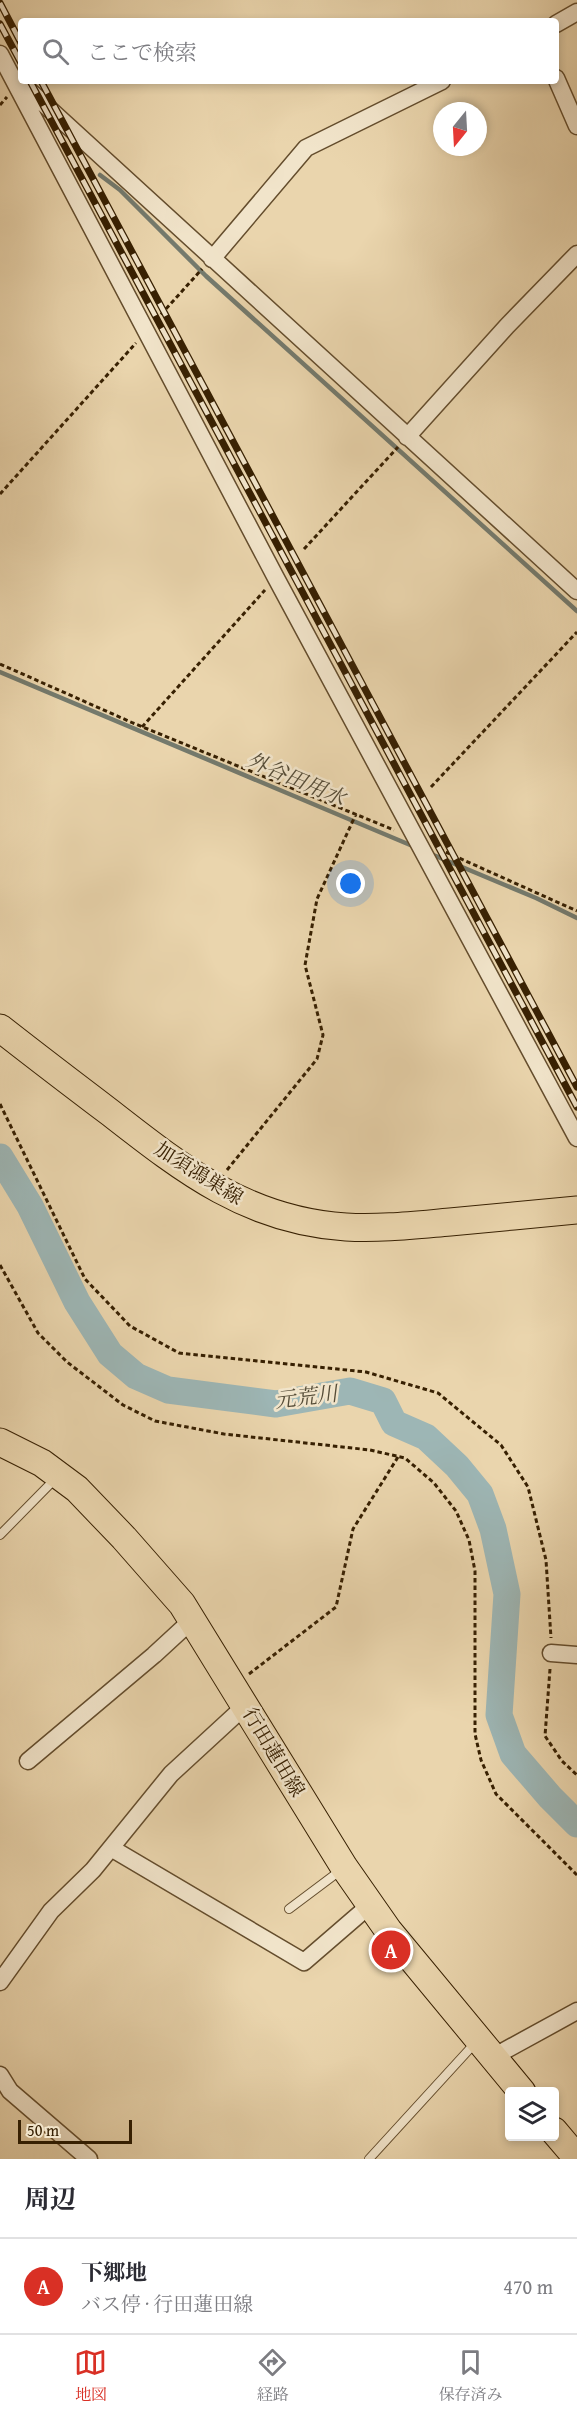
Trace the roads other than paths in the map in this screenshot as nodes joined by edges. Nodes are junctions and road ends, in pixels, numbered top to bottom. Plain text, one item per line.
1 (577, 12) edge
2 (559, 22) edge
3 (0, 54) edge
4 (5, 69) edge
5 (18, 81) edge
6 (21, 84) edge
7 (436, 84) edge
8 (559, 84) edge
9 (577, 126) edge
10 (577, 254) edge
11 (212, 259) junction
12 (407, 437) junction
13 (577, 591) edge
14 (0, 1028) edge
15 (577, 1138) edge
16 (577, 1210) edge
17 (0, 1442) edge
18 (58, 1475) junction
19 (0, 1535) edge
20 (192, 1620) junction
21 (551, 1653) road end
22 (577, 1655) edge
23 (240, 1696) junction
24 (28, 1761) dead end
25 (111, 1848) junction
26 (344, 1867) junction
27 (370, 1905) junction
28 (289, 1909) dead end
29 (0, 1982) edge
30 (577, 2011) edge
31 (486, 2048) junction
32 (0, 2075) edge
33 (519, 2087) edge
34 (559, 2136) edge
35 (577, 2158) edge
36 (89, 2159) edge
37 (369, 2159) edge

1 - 2 street
3 - 4 street
4 - 5 street
4 - 15 street
6 - 11 street
7 - 11 street
8 - 9 street
10 - 12 street
11 - 12 street
12 - 13 street
14 - 16 main road, 加須鴻巣線
17 - 18 main road, 行田蓮田線
18 - 19 lane
18 - 20 main road, 行田蓮田線
20 - 23 main road, 行田蓮田線
20 - 24 street
21 - 22 street
23 - 25 street
23 - 26 main road, 行田蓮田線
25 - 27 street
25 - 29 street
26 - 27 main road, 行田蓮田線
26 - 28 lane
27 - 31 main road, 行田蓮田線
30 - 31 street
31 - 33 main road, 行田蓮田線
31 - 37 lane
32 - 36 street
34 - 35 main road

